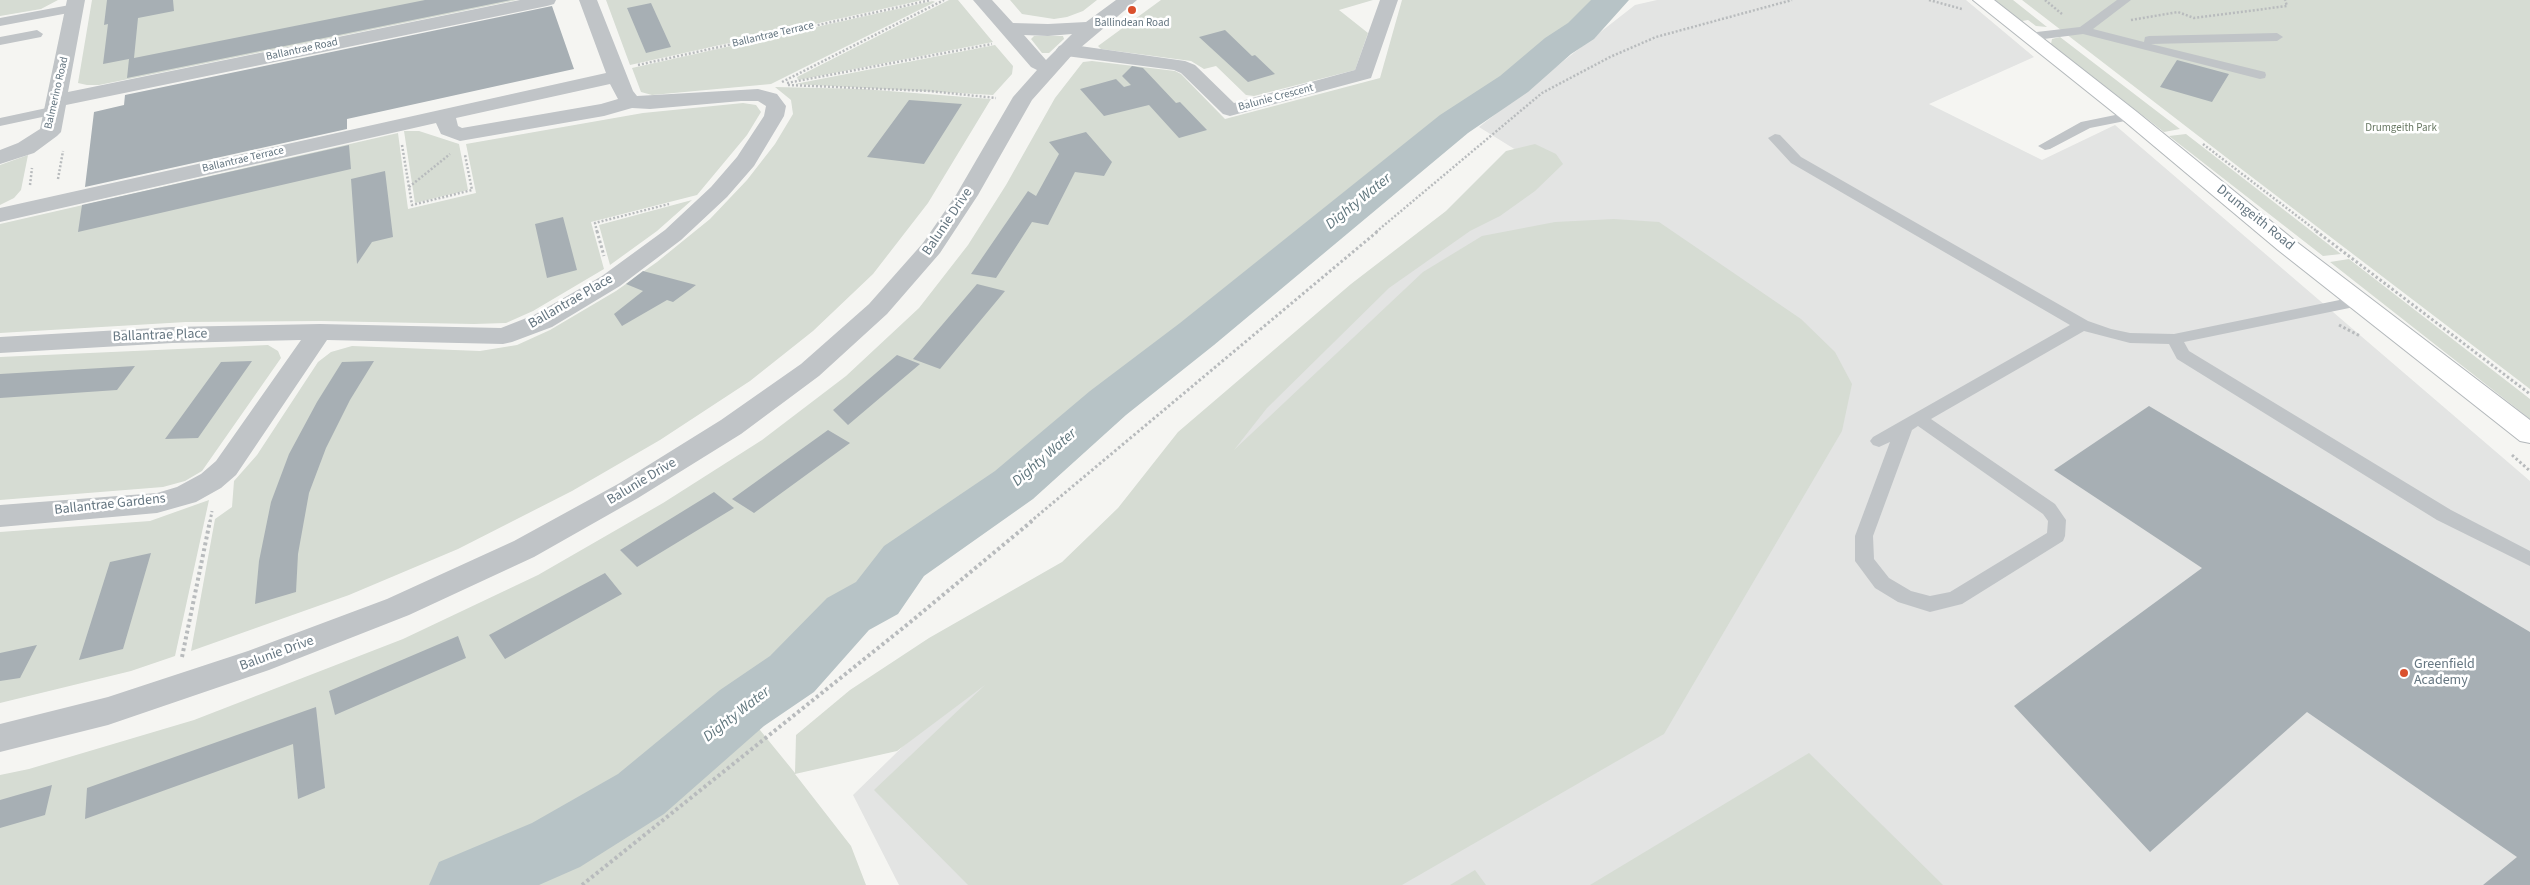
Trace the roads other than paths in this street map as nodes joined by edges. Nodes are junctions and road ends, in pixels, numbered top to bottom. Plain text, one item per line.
1 (547, 0) edge
2 (588, 0) edge
3 (982, 0) edge
4 (1128, 0) edge
5 (1389, 0) edge
6 (1982, 0) edge
7 (2125, 0) edge
8 (76, 4) edge
9 (0, 22) edge
10 (1092, 27) junction
11 (2083, 30) junction
12 (37, 34) dead end
13 (1012, 34) junction
14 (2028, 37) junction
15 (2277, 37) dead end
16 (0, 41) edge
17 (2129, 41) junction
18 (1057, 59) junction
19 (616, 73) junction
20 (2260, 75) dead end
21 (631, 102) junction
22 (57, 105) junction
23 (445, 114) junction
24 (2130, 116) junction
25 (0, 122) edge
26 (1775, 138) dead end
27 (2045, 146) dead end
28 (0, 156) edge
29 (0, 214) edge
30 (2359, 301) junction
31 (2082, 324) junction
32 (320, 332) junction
33 (2174, 340) junction
34 (0, 344) edge
35 (1912, 422) junction
36 (2530, 434) edge
37 (1879, 441) dead end
38 (0, 516) edge
39 (2530, 559) edge
40 (0, 738) edge

1 - 22 street, Ballantrae Road
2 - 19 street
3 - 13 street
4 - 10 street, Balunie Drive
5 - 18 street, Balunie Crescent
6 - 14 main road, Drumgeith Road
7 - 11 lane
8 - 9 lane
8 - 22 street, Balmerino Road
10 - 13 street
10 - 18 street, Balunie Drive
11 - 14 lane
11 - 17 lane
12 - 16 lane
13 - 18 street
14 - 24 main road, Drumgeith Road
15 - 17 lane
17 - 20 lane
18 - 40 street, Balunie Drive
19 - 21 street
19 - 23 street, Ballantrae Terrace
21 - 23 street
21 - 32 street, Ballantrae Place
22 - 25 lane
22 - 28 street, Balmerino Road
23 - 29 street, Ballantrae Terrace
24 - 27 lane
24 - 30 main road, Drumgeith Road
26 - 31 lane
30 - 33 lane
30 - 36 main road, Drumgeith Road
31 - 33 lane
31 - 35 lane
32 - 34 street, Ballantrae Place
32 - 38 street, Ballantrae Gardens
33 - 39 lane
35 - 35 lane
35 - 37 lane

